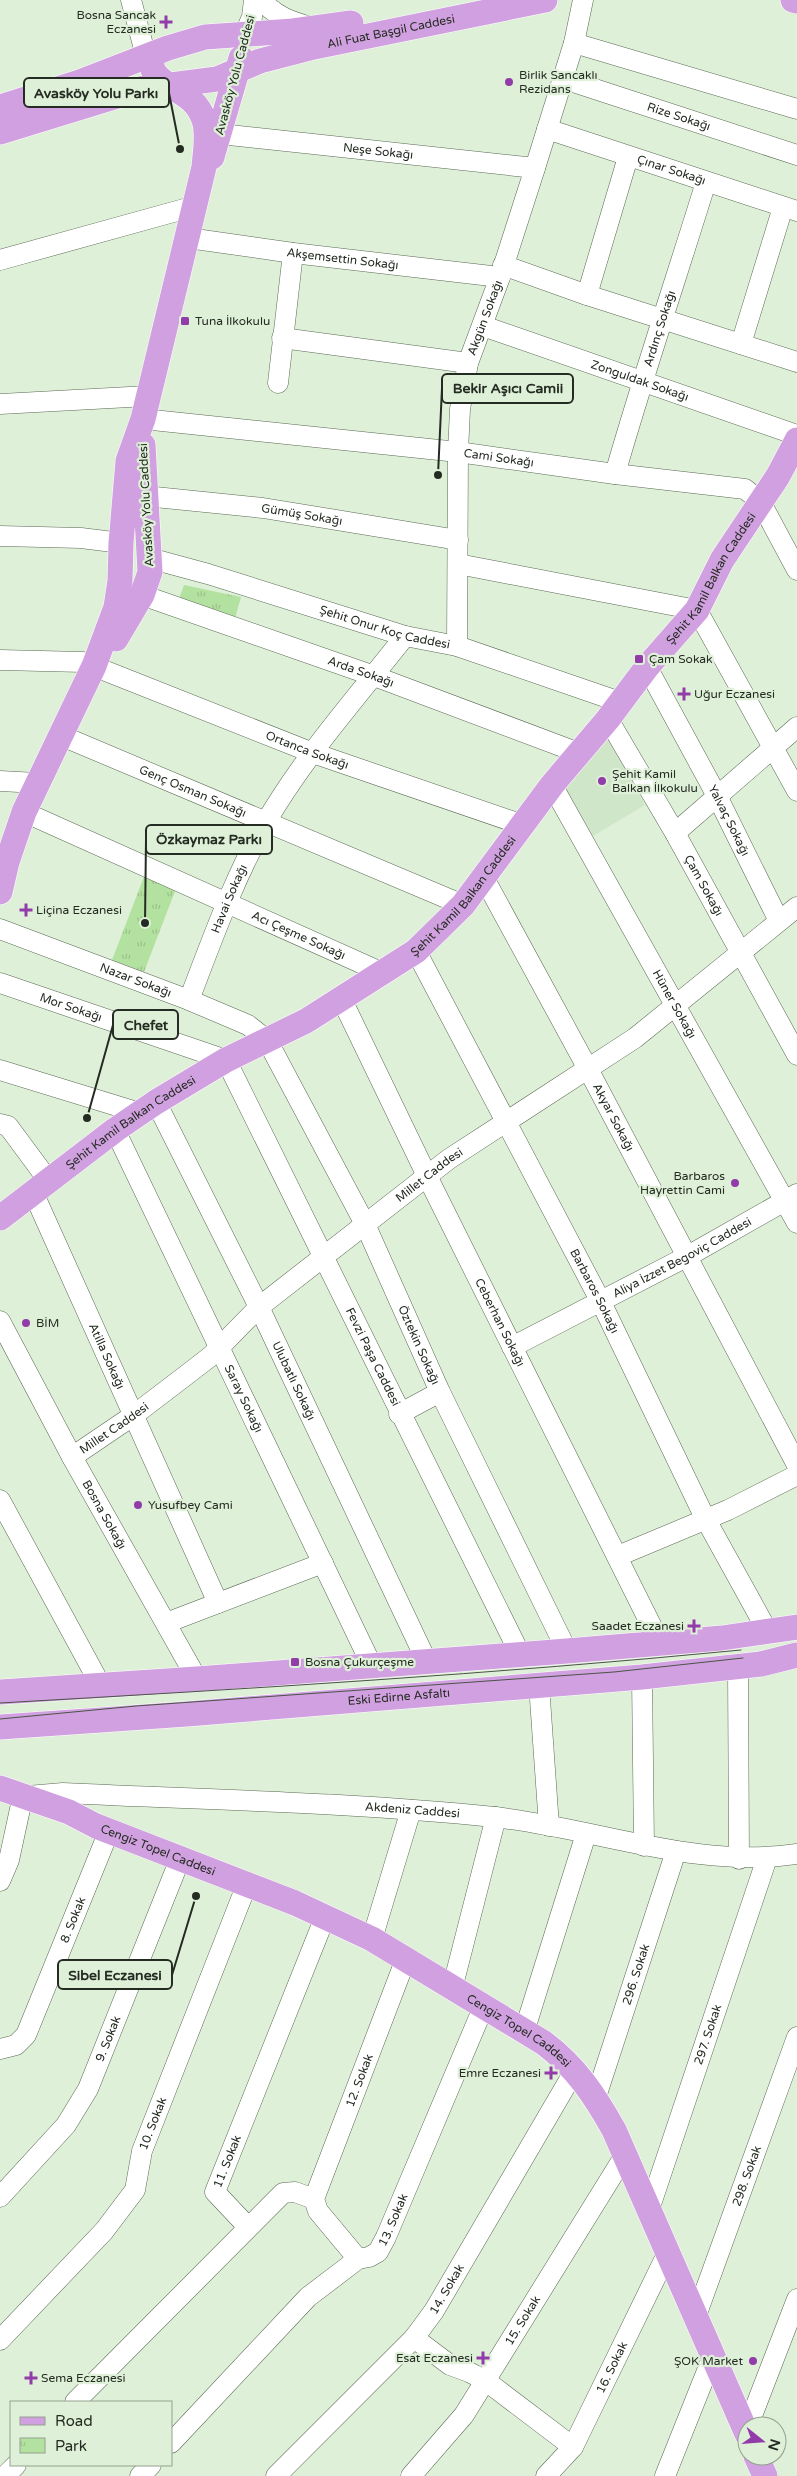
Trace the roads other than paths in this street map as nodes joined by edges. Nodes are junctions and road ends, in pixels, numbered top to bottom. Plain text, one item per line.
1 (131, 0) edge
2 (254, 0) edge
3 (262, 0) edge
4 (477, 0) edge
5 (545, 0) edge
6 (583, 0) edge
7 (793, 0) edge
8 (797, 1) edge
9 (315, 29) junction
10 (245, 33) junction
11 (574, 43) junction
12 (150, 57) junction
13 (239, 70) junction
14 (561, 78) junction
15 (173, 86) junction
16 (0, 107) edge
17 (797, 109) edge
18 (547, 128) junction
19 (0, 132) edge
20 (220, 134) junction
21 (797, 155) edge
22 (628, 157) junction
23 (535, 168) junction
24 (706, 182) junction
25 (195, 206) junction
26 (790, 209) edge
27 (188, 238) junction
28 (292, 253) junction
29 (0, 260) edge
30 (502, 271) junction
31 (587, 295) junction
32 (664, 319) junction
33 (483, 326) junction
34 (282, 338) junction
35 (741, 344) junction
36 (468, 362) junction
37 (797, 362) edge
38 (642, 380) junction
39 (278, 383) dead end
40 (0, 404) edge
41 (146, 407) junction
42 (797, 436) edge
43 (797, 440) edge
44 (458, 452) junction
45 (615, 474) junction
46 (144, 496) junction
47 (760, 501) junction
48 (0, 536) edge
49 (458, 540) junction
50 (121, 543) junction
51 (458, 564) junction
52 (120, 568) junction
53 (148, 568) junction
54 (797, 570) edge
55 (697, 610) junction
56 (405, 636) junction
57 (457, 646) junction
58 (0, 660) edge
59 (94, 666) junction
60 (647, 667) junction
61 (374, 676) junction
62 (614, 710) junction
63 (797, 727) edge
64 (62, 736) junction
65 (771, 748) junction
66 (313, 753) junction
67 (579, 754) junction
68 (0, 781) edge
69 (37, 782) junction
70 (552, 785) junction
71 (797, 791) edge
72 (717, 796) junction
73 (24, 812) junction
74 (266, 822) junction
75 (523, 825) junction
76 (675, 833) junction
77 (3, 863) edge
78 (484, 878) junction
79 (0, 892) edge
80 (227, 902) junction
81 (462, 905) junction
82 (797, 907) edge
83 (779, 921) junction
84 (0, 929) edge
85 (416, 951) junction
86 (741, 952) junction
87 (383, 973) junction
88 (0, 983) edge
89 (188, 1000) junction
90 (342, 1000) junction
91 (676, 1005) junction
92 (267, 1040) junction
93 (797, 1055) edge
94 (226, 1060) junction
95 (588, 1069) junction
96 (0, 1070) edge
97 (148, 1107) junction
98 (507, 1121) junction
99 (0, 1124) edge
100 (115, 1130) junction
101 (427, 1176) junction
102 (41, 1186) junction
103 (791, 1197) edge
104 (0, 1218) edge
105 (797, 1223) edge
106 (365, 1224) junction
107 (688, 1256) junction
108 (322, 1257) junction
109 (601, 1302) junction
110 (260, 1308) junction
111 (0, 1321) edge
112 (218, 1346) junction
113 (512, 1347) junction
114 (440, 1392) junction
115 (399, 1414) junction
116 (134, 1415) junction
117 (72, 1457) junction
118 (797, 1465) edge
119 (797, 1475) edge
120 (0, 1500) edge
121 (704, 1518) junction
122 (618, 1556) junction
123 (323, 1563) junction
124 (218, 1603) junction
125 (166, 1623) junction
126 (797, 1627) edge
127 (768, 1632) junction
128 (660, 1643) junction
129 (567, 1651) junction
130 (520, 1654) junction
131 (797, 1655) edge
132 (427, 1662) junction
133 (770, 1663) junction
134 (372, 1666) junction
135 (738, 1667) junction
136 (642, 1677) junction
137 (197, 1679) junction
138 (100, 1684) junction
139 (539, 1685) junction
140 (2, 1688) edge
141 (0, 1727) edge
142 (9, 1797) edge
143 (411, 1810) junction
144 (496, 1817) junction
145 (549, 1826) junction
146 (102, 1829) junction
147 (586, 1834) junction
148 (644, 1846) junction
149 (676, 1851) junction
150 (797, 1854) edge
151 (767, 1858) junction
152 (180, 1859) junction
153 (739, 1859) junction
154 (4, 1860) edge
155 (0, 1881) edge
156 (247, 1884) junction
157 (325, 1917) junction
158 (372, 1940) junction
159 (405, 1961) junction
160 (452, 1989) junction
161 (483, 2008) junction
162 (524, 2032) junction
163 (797, 2037) edge
164 (0, 2049) edge
165 (576, 2070) junction
166 (596, 2097) junction
167 (625, 2155) junction
168 (0, 2197) edge
169 (314, 2199) junction
170 (649, 2210) junction
171 (248, 2227) junction
172 (668, 2252) junction
173 (358, 2259) junction
174 (797, 2299) edge
175 (696, 2316) junction
176 (4, 2335) edge
177 (414, 2338) junction
178 (713, 2356) junction
179 (486, 2381) junction
180 (77, 2401) edge
181 (741, 2416) edge
182 (752, 2416) edge
183 (172, 2442) edge
184 (573, 2447) junction
185 (15, 2466) edge
186 (150, 2466) edge
187 (5, 2476) edge
188 (140, 2476) edge
189 (276, 2476) edge
190 (411, 2476) edge
191 (546, 2476) edge
192 (665, 2476) edge

1 - 12 street
2 - 10 street, Avasköy Yolu Caddesi
3 - 9 street
4 - 9 main road, Ali Fuat Başgil Caddesi
5 - 13 main road, Ali Fuat Başgil Caddesi
6 - 11 street, Akgün Sokağı
7 - 8 main road
9 - 10 main road, Ali Fuat Başgil Caddesi
10 - 12 main road, Ali Fuat Başgil Caddesi
10 - 13 main road, Avasköy Yolu Caddesi
11 - 14 street, Akgün Sokağı
11 - 17 street
12 - 15 main road, Avasköy Yolu Caddesi
12 - 16 main road, Ali Fuat Başgil Caddesi
13 - 15 main road, Ali Fuat Başgil Caddesi
13 - 20 main road, Avasköy Yolu Caddesi
14 - 18 street, Akgün Sokağı
14 - 21 street, Rize Sokağı
15 - 19 main road, Ali Fuat Başgil Caddesi
15 - 25 main road, Avasköy Yolu Caddesi
18 - 22 street, Çınar Sokağı
18 - 23 street, Akgün Sokağı
20 - 23 street, Neşe Sokağı
20 - 25 main road, Avasköy Yolu Caddesi
22 - 24 street, Çınar Sokağı
22 - 31 street
23 - 30 street, Akgün Sokağı
24 - 26 street, Çınar Sokağı
24 - 32 street, Ardınç Sokağı
25 - 27 main road, Avasköy Yolu Caddesi
25 - 29 street
26 - 35 street
27 - 28 street, Akşemsettin Sokağı
27 - 41 main road, Avasköy Yolu Caddesi
28 - 30 street, Akşemsettin Sokağı
28 - 34 street
30 - 31 street, Akşemsettin Sokağı
30 - 33 street, Akgün Sokağı
31 - 32 street, Akşemsettin Sokağı
32 - 35 street, Akşemsettin Sokağı
32 - 38 street, Ardınç Sokağı
33 - 36 street, Akgün Sokağı
33 - 38 street, Zonguldak Sokağı
34 - 36 street
34 - 39 street
35 - 37 street, Akşemsettin Sokağı
36 - 44 street, Akgün Sokağı
38 - 42 street, Zonguldak Sokağı
38 - 45 street, Ardınç Sokağı
40 - 41 street, Cami Sokağı
41 - 44 street, Cami Sokağı
41 - 46 main road, Avasköy Yolu Caddesi
41 - 50 main road, Avasköy Yolu Caddesi
43 - 47 main road, Şehit Kamil Balkan Caddesi
44 - 45 street, Cami Sokağı
44 - 49 street, Akgün Sokağı
45 - 47 street, Cami Sokağı
46 - 49 street, Gümüş Sokağı
46 - 53 main road, Avasköy Yolu Caddesi
47 - 54 street
47 - 55 main road, Şehit Kamil Balkan Caddesi
48 - 50 street
49 - 51 street, Akgün Sokağı
50 - 52 main road, Avasköy Yolu Caddesi
50 - 53 main road
51 - 55 street
51 - 57 street, Akgün Sokağı
52 - 53 main road
52 - 59 main road, Avasköy Yolu Caddesi
53 - 56 street, Şehit Onur Koç Caddesi
53 - 59 main road, Avasköy Yolu Caddesi
53 - 61 street, Arda Sokağı
55 - 60 main road, Şehit Kamil Balkan Caddesi
55 - 65 street
56 - 57 street, Şehit Onur Koç Caddesi
56 - 61 street, Havai Sokağı
57 - 62 street, Şehit Onur Koç Caddesi
58 - 59 street, Ortanca Sokağı
59 - 64 main road, Avasköy Yolu Caddesi
59 - 66 street, Ortanca Sokağı
60 - 62 main road, Şehit Kamil Balkan Caddesi
60 - 72 street, Yalvaç Sokağı
61 - 66 street, Havai Sokağı
61 - 67 street, Arda Sokağı
62 - 67 main road, Şehit Kamil Balkan Caddesi
62 - 76 street, Çam Sokağı
63 - 65 street
64 - 69 main road, Avasköy Yolu Caddesi
64 - 74 street, Genç Osman Sokağı
65 - 71 street
65 - 72 street
66 - 74 street, Havai Sokağı
66 - 75 street, Ortanca Sokağı
67 - 70 main road, Şehit Kamil Balkan Caddesi
68 - 69 street
69 - 73 main road, Avasköy Yolu Caddesi
70 - 75 main road, Şehit Kamil Balkan Caddesi
70 - 91 street, Hüner Sokağı
72 - 76 street
72 - 83 street, Yalvaç Sokağı
73 - 77 main road, Avasköy Yolu Caddesi
73 - 80 street, Acı Çeşme Sokağı
74 - 80 street, Havai Sokağı
74 - 81 street, Genç Osman Sokağı
75 - 78 main road, Şehit Kamil Balkan Caddesi
76 - 86 street, Çam Sokağı
77 - 79 main road, Avasköy Yolu Caddesi
78 - 81 main road, Şehit Kamil Balkan Caddesi
78 - 95 street, Akyar Sokağı
80 - 87 street, Acı Çeşme Sokağı
80 - 89 street, Havai Sokağı
81 - 85 main road, Şehit Kamil Balkan Caddesi
82 - 83 street, Millet Caddesi
83 - 86 street, Millet Caddesi
84 - 89 street, Nazar Sokağı
85 - 87 main road, Şehit Kamil Balkan Caddesi
85 - 98 street, Barbaros Sokağı
86 - 91 street, Millet Caddesi
86 - 93 street, Çam Sokağı
87 - 90 main road, Şehit Kamil Balkan Caddesi
88 - 94 street, Mor Sokağı
89 - 92 street, Nazar Sokağı
90 - 92 main road, Şehit Kamil Balkan Caddesi
90 - 101 street, Ceberhan Sokağı
91 - 95 street, Millet Caddesi
91 - 103 street, Hüner Sokağı
92 - 94 main road, Şehit Kamil Balkan Caddesi
92 - 106 street, Öztekin Sokağı
94 - 97 main road, Şehit Kamil Balkan Caddesi
94 - 108 street, Fevzi Paşa Caddesi
95 - 98 street, Millet Caddesi
95 - 107 street, Akyar Sokağı
96 - 97 street
97 - 100 main road, Şehit Kamil Balkan Caddesi
97 - 110 street, Ulubatlı Sokağı
98 - 101 street, Millet Caddesi
98 - 109 street, Barbaros Sokağı
99 - 102 street, Atilla Sokağı
100 - 102 main road, Şehit Kamil Balkan Caddesi
100 - 112 street, Saray Sokağı
101 - 106 street, Millet Caddesi
101 - 113 street, Ceberhan Sokağı
102 - 104 main road, Şehit Kamil Balkan Caddesi
102 - 116 street, Atilla Sokağı
103 - 105 street, Hüner Sokağı
103 - 107 street, Aliya İzzet Begoviç Caddesi
106 - 108 street, Millet Caddesi
106 - 114 street, Öztekin Sokağı
107 - 109 street, Aliya İzzet Begoviç Caddesi
107 - 118 street, Akyar Sokağı
108 - 110 street, Millet Caddesi
108 - 115 street, Fevzi Paşa Caddesi
109 - 113 street, Aliya İzzet Begoviç Caddesi
109 - 121 street, Barbaros Sokağı
110 - 112 street, Millet Caddesi
110 - 132 street, Ulubatlı Sokağı
111 - 117 street, Bosna Sokağı
112 - 116 street, Millet Caddesi
112 - 123 street, Saray Sokağı
113 - 122 street, Ceberhan Sokağı
114 - 115 street
114 - 129 street, Öztekin Sokağı
115 - 130 street, Fevzi Paşa Caddesi
116 - 117 street, Millet Caddesi
116 - 124 street, Atilla Sokağı
117 - 125 street, Bosna Sokağı
119 - 121 street
120 - 138 street
121 - 122 street
121 - 127 street, Barbaros Sokağı
122 - 128 street, Ceberhan Sokağı
123 - 124 street
123 - 134 street, Saray Sokağı
124 - 125 street
125 - 137 street, Bosna Sokağı
126 - 127 main road
127 - 128 main road
127 - 133 main road
128 - 129 main road
129 - 130 main road
130 - 132 main road
131 - 133 main road, Eski Edirne Asfaltı
132 - 134 main road
133 - 135 main road, Eski Edirne Asfaltı
134 - 137 main road
135 - 136 main road, Eski Edirne Asfaltı
135 - 153 street
136 - 139 main road, Eski Edirne Asfaltı
136 - 148 street
137 - 138 main road
138 - 140 main road
139 - 141 main road, Eski Edirne Asfaltı
139 - 145 street
142 - 143 street, Akdeniz Caddesi
142 - 146 main road, Cengiz Topel Caddesi
142 - 154 street
143 - 144 street, Akdeniz Caddesi
143 - 158 street
144 - 145 street, Akdeniz Caddesi
144 - 160 street
145 - 147 street, Akdeniz Caddesi
146 - 152 main road, Cengiz Topel Caddesi
146 - 164 street, 8. Sokak
147 - 148 street, Akdeniz Caddesi
147 - 162 street
148 - 149 street, Akdeniz Caddesi
149 - 153 street, Akdeniz Caddesi
149 - 166 street, 296. Sokak
150 - 151 street, Akdeniz Caddesi
151 - 153 street, Akdeniz Caddesi
151 - 170 street, 297. Sokak
152 - 156 main road, Cengiz Topel Caddesi
152 - 168 street, 9. Sokak
154 - 155 street
156 - 157 main road, Cengiz Topel Caddesi
156 - 176 street, 10. Sokak
157 - 158 main road, Cengiz Topel Caddesi
157 - 171 street, 11. Sokak
158 - 159 main road, Cengiz Topel Caddesi
159 - 160 main road, Cengiz Topel Caddesi
159 - 169 street, 12. Sokak
160 - 161 main road, Cengiz Topel Caddesi
161 - 162 main road, Cengiz Topel Caddesi
161 - 173 street, 13. Sokak
162 - 165 main road, Cengiz Topel Caddesi
163 - 175 street, 298. Sokak
165 - 166 main road, Cengiz Topel Caddesi
165 - 177 street, 14. Sokak
166 - 167 main road, Cengiz Topel Caddesi
167 - 170 main road, Cengiz Topel Caddesi
167 - 179 street, 15. Sokak
169 - 171 street
169 - 173 street
170 - 172 main road, Cengiz Topel Caddesi
171 - 180 street
172 - 175 main road, Cengiz Topel Caddesi
172 - 184 street, 16. Sokak
173 - 183 street, 13. Sokak
174 - 182 street
175 - 178 main road, Cengiz Topel Caddesi
177 - 179 street
177 - 189 street, 14. Sokak
178 - 181 main road, Cengiz Topel Caddesi
178 - 192 street
179 - 184 street
179 - 190 street, 15. Sokak
184 - 191 street, 16. Sokak
185 - 187 street
186 - 188 street

